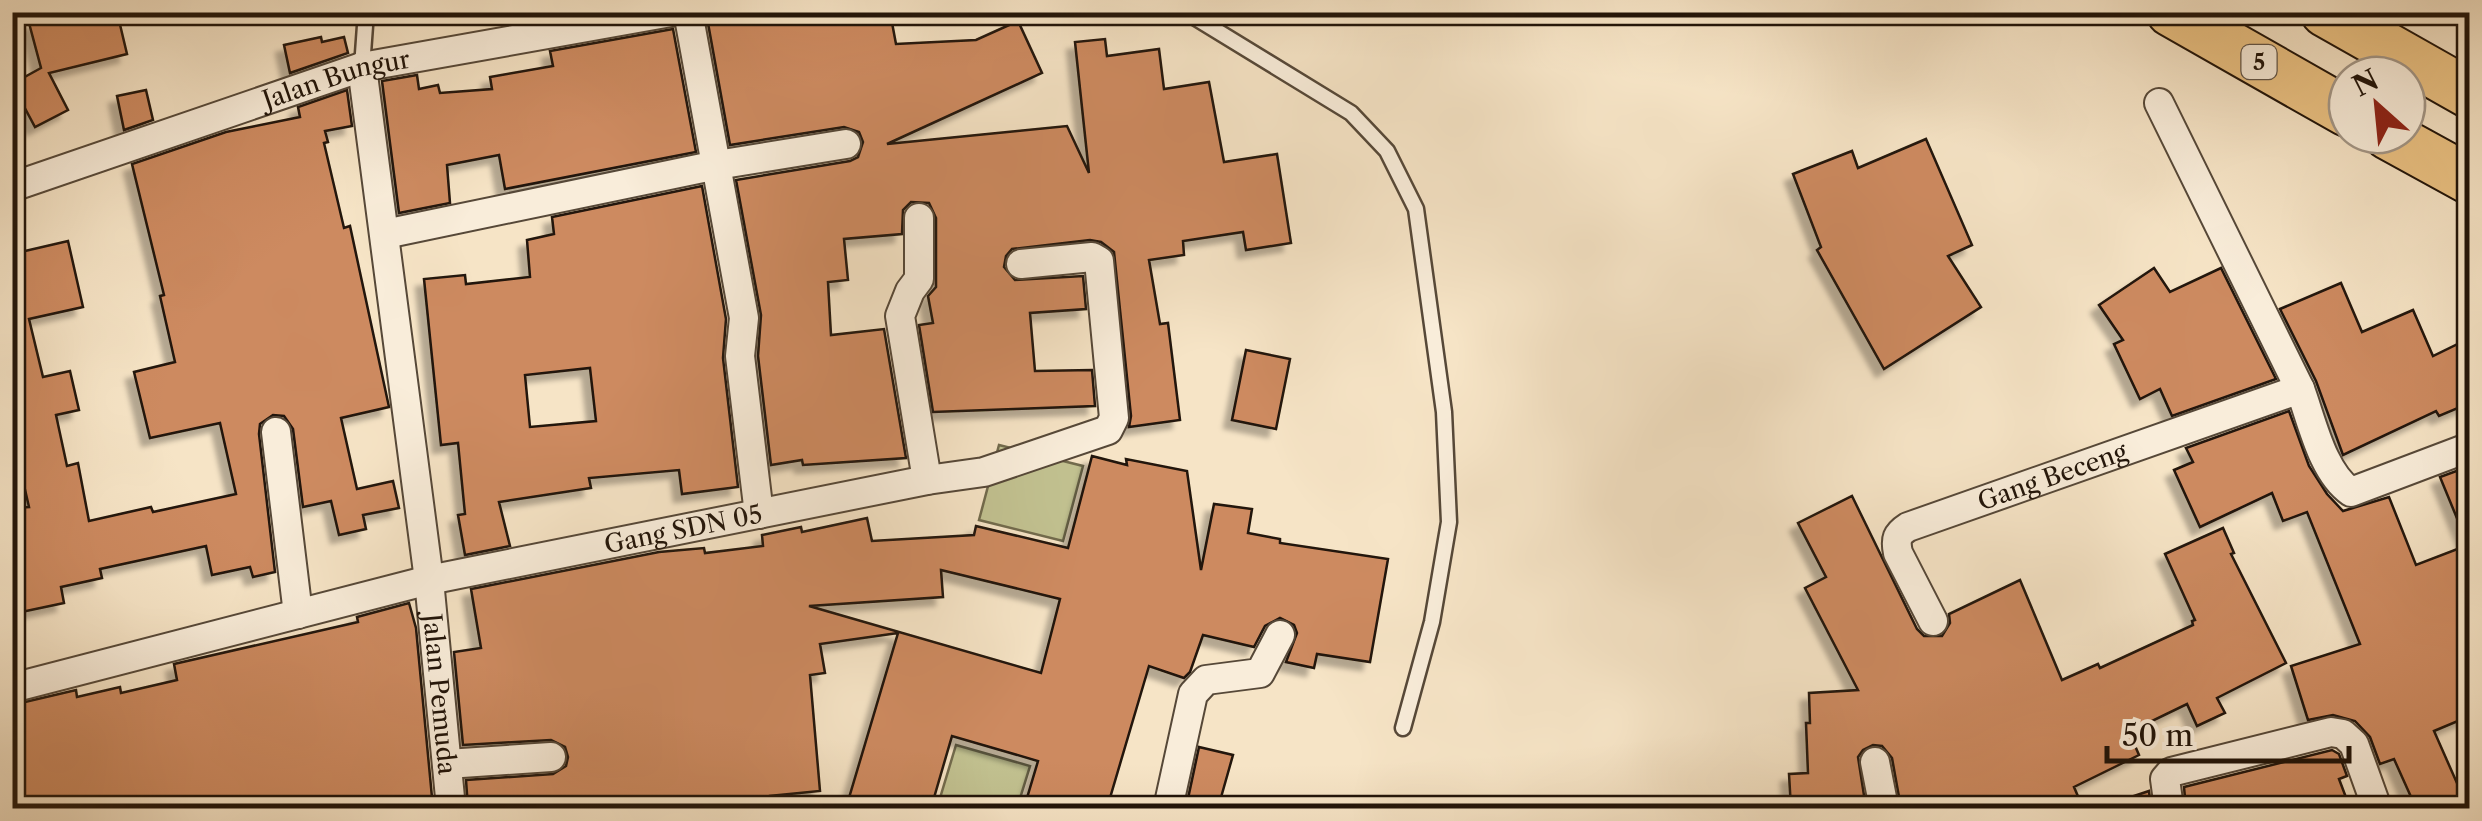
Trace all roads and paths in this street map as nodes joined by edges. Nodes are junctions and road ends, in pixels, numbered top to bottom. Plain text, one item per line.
1 (366, 12) edge
2 (671, 12) edge
3 (688, 12) edge
4 (1186, 12) edge
5 (2171, 12) edge
6 (2324, 12) edge
7 (362, 67) junction
8 (2470, 94) edge
9 (2327, 101) edge
10 (2159, 103) dead end
11 (846, 144) dead end
12 (2424, 155) edge
13 (717, 165) junction
14 (2470, 180) edge
15 (12, 187) edge
16 (918, 218) dead end
17 (385, 234) junction
18 (1021, 264) dead end
19 (2300, 389) junction
20 (276, 432) dead end
21 (2470, 447) edge
22 (927, 480) junction
23 (759, 514) junction
24 (429, 580) junction
25 (298, 614) junction
26 (1932, 620) dead end
27 (1280, 635) dead end
28 (12, 688) edge
29 (1403, 728) dead end
30 (551, 756) dead end
31 (1875, 762) dead end
32 (447, 764) junction
33 (452, 808) edge
34 (1168, 808) edge
35 (1884, 808) edge
36 (2168, 808) edge
37 (2377, 808) edge

1 - 7 lane
2 - 7 street, Jalan Bungur
3 - 13 street
4 - 29 lane
5 - 9 highway, 5
6 - 8 highway
7 - 15 street, Jalan Bungur
7 - 17 street, Jalan Pemuda
10 - 19 street
11 - 13 street
12 - 14 highway
13 - 17 street
13 - 23 street
16 - 22 street
17 - 24 street, Jalan Pemuda
18 - 22 street, Gang SDN 05
19 - 21 street
19 - 26 street, Gang Beceng
20 - 25 street
22 - 23 street, Gang SDN 05
23 - 24 street, Gang SDN 05
24 - 25 street, Gang SDN 05
24 - 32 street, Jalan Pemuda
25 - 28 street, Gang SDN 05
27 - 34 street
30 - 32 street
31 - 35 street
32 - 33 street, Jalan Pemuda
36 - 37 street

